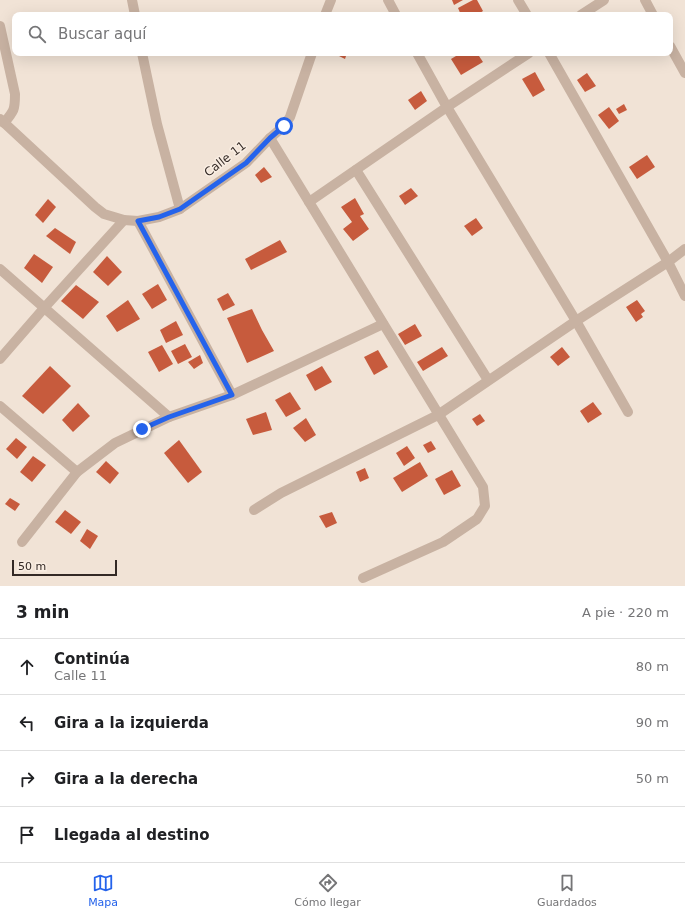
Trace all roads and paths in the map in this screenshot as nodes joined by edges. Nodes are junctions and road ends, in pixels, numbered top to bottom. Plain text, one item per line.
1 (132, 0) edge
2 (331, 0) edge
3 (388, 0) edge
4 (518, 0) edge
5 (604, 0) edge
6 (645, 0) edge
7 (134, 12) edge
8 (326, 12) edge
9 (394, 12) edge
10 (525, 12) edge
11 (586, 12) edge
12 (651, 12) edge
13 (0, 26) edge
14 (673, 52) edge
15 (143, 56) edge
16 (311, 56) edge
17 (419, 56) edge
18 (524, 56) edge
19 (551, 56) edge
20 (685, 74) edge
21 (447, 107) junction
22 (2, 121) edge
23 (270, 138) junction
24 (356, 170) junction
25 (309, 202) junction
26 (180, 209) junction
27 (124, 220) junction
28 (138, 221) junction
29 (685, 249) edge
30 (668, 262) junction
31 (0, 269) edge
32 (685, 296) edge
33 (45, 307) junction
34 (576, 321) junction
35 (383, 324) junction
36 (0, 359) edge
37 (488, 380) junction
38 (232, 395) junction
39 (0, 406) edge
40 (628, 412) dead end
41 (438, 415) junction
42 (169, 417) junction
43 (76, 472) junction
44 (254, 510) dead end
45 (22, 542) dead end
46 (363, 578) dead end

1 - 7 street
2 - 8 street
3 - 9 street
4 - 10 street
5 - 11 street
6 - 12 street
13 - 22 street
14 - 20 street
15 - 26 street
16 - 23 street, Calle 11
17 - 21 street
18 - 21 street
19 - 30 street
21 - 24 street
21 - 34 street
22 - 27 street, Calle 11
23 - 25 street
23 - 26 street, Calle 11
24 - 25 street
24 - 37 street
25 - 35 street
26 - 28 street, Calle 11
27 - 28 street, Calle 11
27 - 33 street
28 - 38 street
29 - 30 street
30 - 32 street
30 - 34 street
31 - 33 street
33 - 36 street
33 - 42 street
34 - 37 street
34 - 40 street
35 - 38 street
35 - 41 street
37 - 41 street
38 - 42 street
39 - 43 street
41 - 44 street
41 - 46 street
42 - 43 street
43 - 45 street

